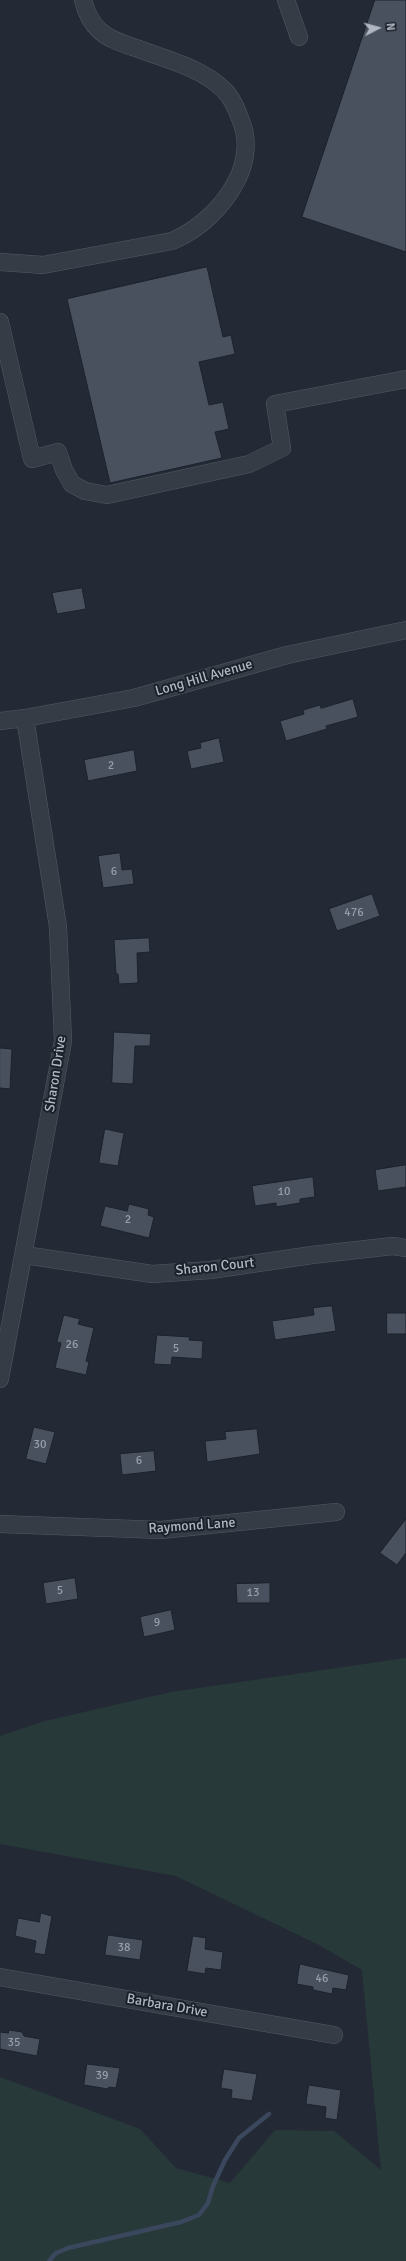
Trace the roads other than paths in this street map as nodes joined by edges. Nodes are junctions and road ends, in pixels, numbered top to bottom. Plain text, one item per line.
1 (83, 0) edge
2 (286, 0) edge
3 (299, 37) dead end
4 (0, 262) edge
5 (0, 322) edge
6 (406, 378) edge
7 (406, 630) edge
8 (25, 718) junction
9 (0, 721) edge
10 (406, 1248) edge
11 (24, 1255) junction
12 (0, 1379) edge
13 (336, 1512) dead end
14 (0, 1524) edge
15 (0, 1977) edge
16 (334, 2035) dead end

1 - 4 street
2 - 3 street
5 - 6 street
7 - 8 street, Long Hill Avenue
8 - 9 street, Long Hill Avenue
8 - 11 street, Sharon Drive
10 - 11 street, Sharon Court
11 - 12 street, Sharon Drive
13 - 14 street, Raymond Lane
15 - 16 street, Barbara Drive

